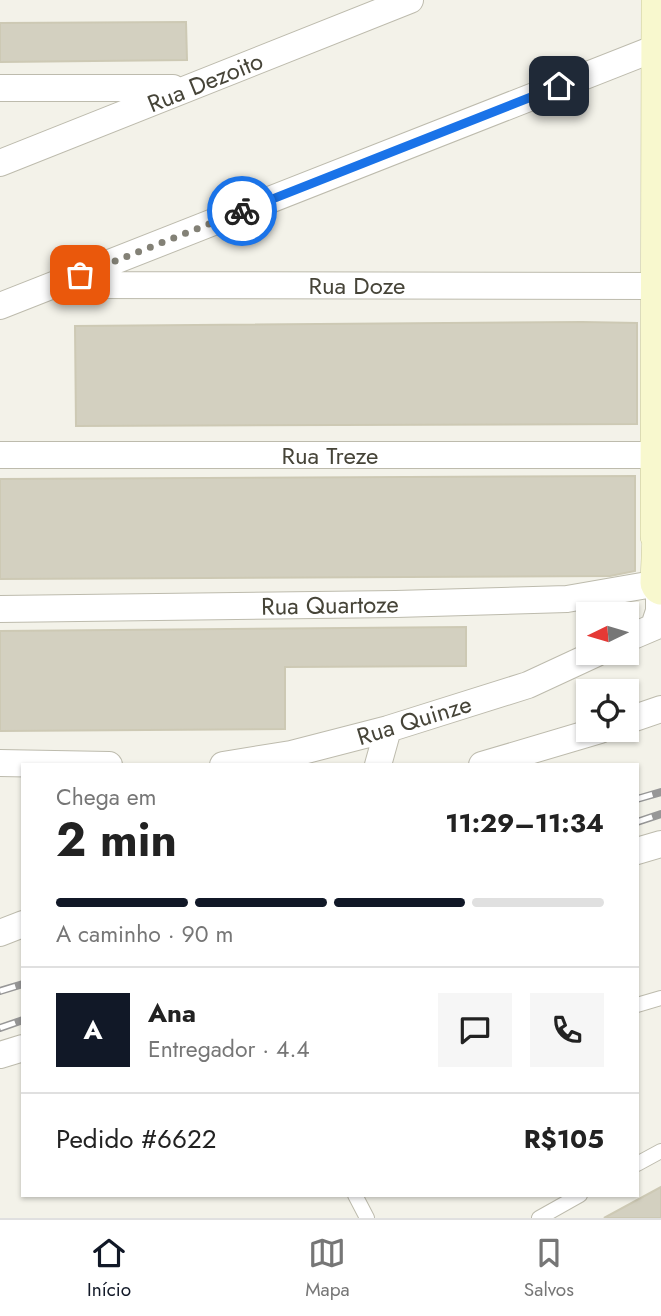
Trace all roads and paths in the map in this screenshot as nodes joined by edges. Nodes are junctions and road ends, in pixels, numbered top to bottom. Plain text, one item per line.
1 (410, 0) edge
2 (660, 0) edge
3 (661, 46) edge
4 (0, 88) edge
5 (189, 88) junction
6 (0, 163) edge
7 (54, 285) junction
8 (660, 286) edge
9 (0, 306) edge
10 (0, 455) edge
11 (660, 455) edge
12 (660, 535) edge
13 (660, 585) edge
14 (0, 609) edge
15 (658, 625) edge
16 (639, 633) edge
17 (576, 663) edge
18 (661, 709) edge
19 (639, 717) edge
20 (388, 729) junction
21 (576, 737) edge
22 (0, 763) edge
23 (21, 763) edge
24 (235, 763) edge
25 (380, 763) edge
26 (489, 763) edge
27 (661, 844) edge
28 (639, 850) edge
29 (21, 925) edge
30 (0, 933) edge
31 (661, 998) edge
32 (639, 1004) edge
33 (21, 1049) edge
34 (0, 1055) edge
35 (661, 1151) edge
36 (639, 1163) edge
37 (356, 1197) edge
38 (576, 1197) edge
39 (367, 1218) edge
40 (539, 1218) edge

1 - 5 street, Rua Dezoito
2 - 3 street
3 - 7 street
3 - 8 street
4 - 5 street
5 - 6 street, Rua Dezoito
7 - 8 street, Rua Doze
7 - 9 street
8 - 11 street
10 - 11 street, Rua Treze
11 - 12 street
12 - 13 street
13 - 14 street, Rua Quartoze
13 - 15 street
15 - 16 street
17 - 20 street, Rua Quinze
18 - 19 street
20 - 24 street, Rua Quinze
20 - 25 street
21 - 26 street
22 - 23 street
27 - 28 street
29 - 30 street
31 - 32 lane
33 - 34 street
35 - 36 lane
37 - 39 lane
38 - 40 lane

